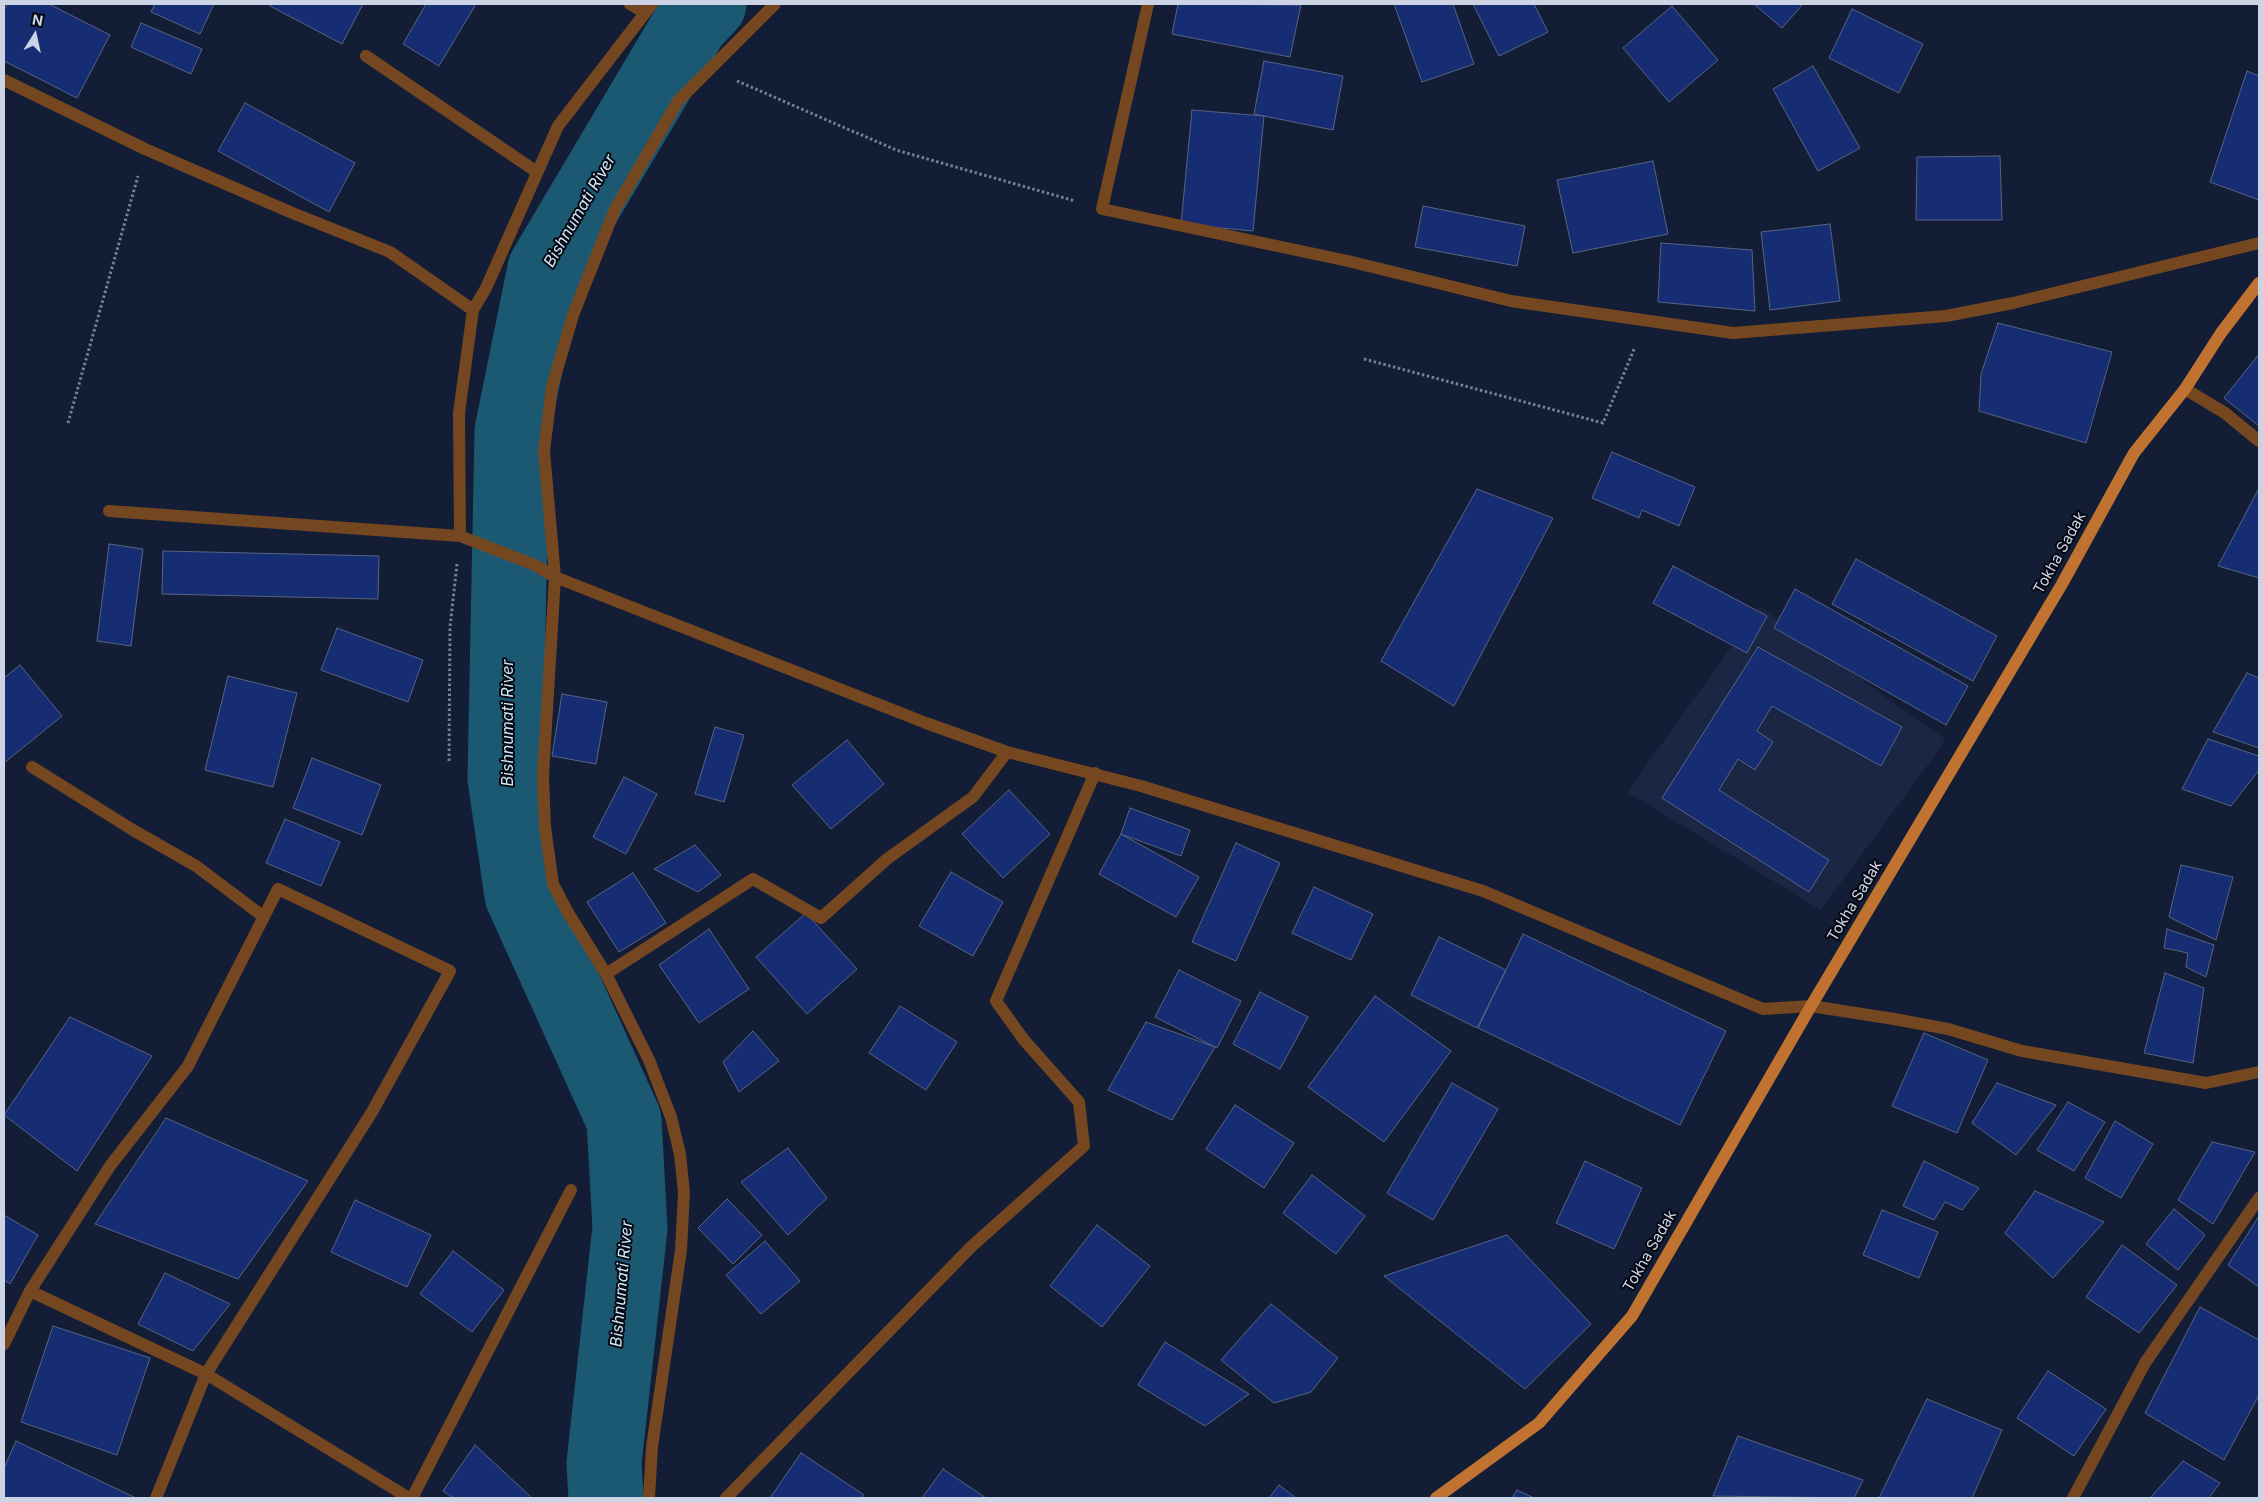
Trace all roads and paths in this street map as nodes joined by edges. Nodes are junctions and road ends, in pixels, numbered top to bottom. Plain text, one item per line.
1 (630, 4) edge
2 (775, 4) edge
3 (1148, 4) edge
4 (648, 8) edge
5 (366, 56) dead end
6 (710, 70) junction
7 (4, 80) edge
8 (145, 149) junction
9 (537, 172) junction
10 (1102, 209) junction
11 (2259, 243) edge
12 (2259, 283) edge
13 (473, 310) junction
14 (1646, 319) junction
15 (1364, 359) dead end
16 (2185, 389) junction
17 (68, 423) dead end
18 (2259, 441) edge
19 (109, 512) dead end
20 (466, 538) junction
21 (555, 577) junction
22 (1007, 752) junction
23 (449, 761) dead end
24 (32, 766) dead end
25 (1095, 773) junction
26 (264, 917) junction
27 (606, 974) junction
28 (1810, 1006) junction
29 (2259, 1072) edge
30 (571, 1190) dead end
31 (2259, 1198) edge
32 (30, 1291) junction
33 (4, 1344) edge
34 (206, 1374) junction
35 (156, 1498) edge
36 (410, 1498) edge
37 (649, 1498) edge
38 (726, 1498) edge
39 (1436, 1498) edge
40 (2074, 1498) edge

1 - 4 street
2 - 6 street
3 - 10 street
4 - 9 street
5 - 9 street
6 - 10 path
6 - 21 street
7 - 8 street
8 - 13 street
8 - 17 path
9 - 13 street
10 - 14 street
11 - 14 street
12 - 16 main road, Tokha Sadak
13 - 20 street
14 - 15 path
16 - 18 street
16 - 28 main road, Tokha Sadak
19 - 20 street
20 - 21 street
20 - 23 path
21 - 22 street
21 - 27 street
22 - 25 street
22 - 27 street
24 - 26 street
25 - 28 street
25 - 38 street
26 - 32 street
26 - 34 street
27 - 37 street
28 - 29 street
28 - 39 main road, Tokha Sadak
30 - 36 street
31 - 40 street
32 - 33 street
32 - 34 street
34 - 35 street
34 - 36 street

